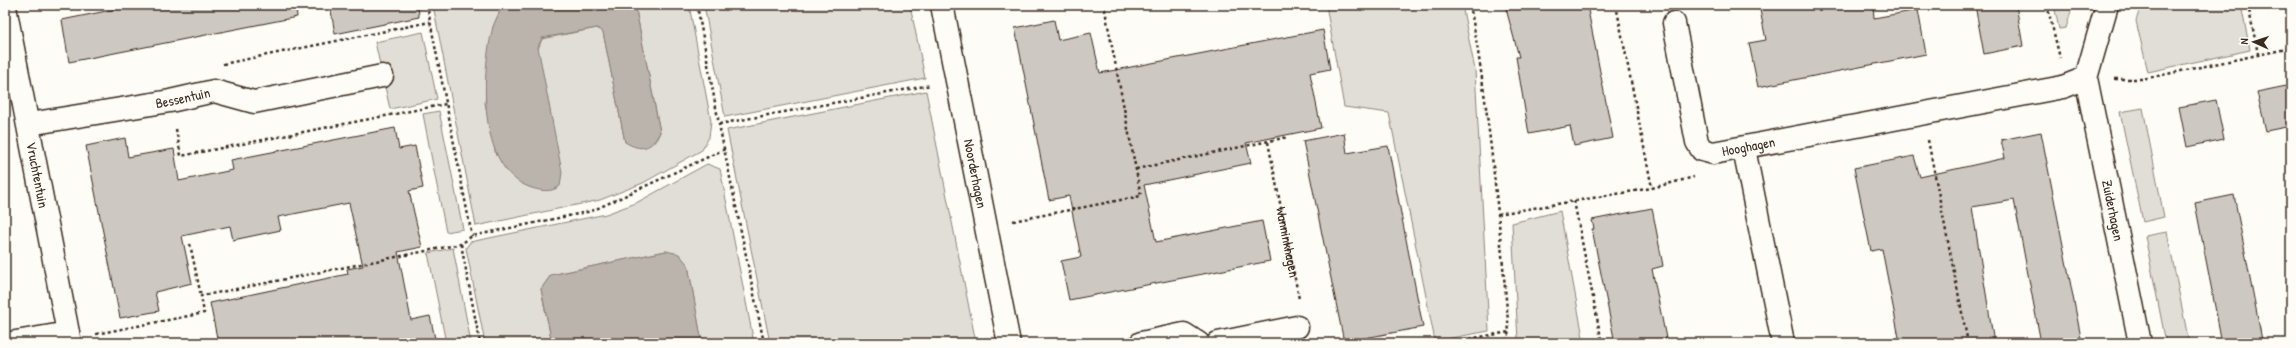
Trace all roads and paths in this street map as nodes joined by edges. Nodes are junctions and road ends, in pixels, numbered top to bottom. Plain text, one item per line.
1 (427, 5) edge
2 (697, 5) edge
3 (942, 5) edge
4 (1104, 5) edge
5 (1470, 5) edge
6 (1616, 5) edge
7 (2047, 5) edge
8 (2107, 5) edge
9 (2248, 5) edge
10 (5, 7) edge
11 (430, 22) junction
12 (1674, 23) dead end
13 (2291, 48) edge
14 (2258, 54) junction
15 (382, 76) dead end
16 (2086, 78) junction
17 (957, 80) junction
18 (214, 91) junction
19 (170, 101) junction
20 (446, 104) junction
21 (1923, 114) junction
22 (29, 124) junction
23 (719, 124) junction
24 (1288, 137) dead end
25 (1268, 142) junction
26 (725, 149) junction
27 (1744, 149) junction
28 (1713, 154) junction
29 (1136, 169) junction
30 (1652, 188) junction
31 (1574, 201) junction
32 (1498, 214) junction
33 (986, 226) junction
34 (472, 236) junction
35 (190, 244) dead end
36 (461, 244) junction
37 (201, 296) junction
38 (1299, 302) dead end
39 (1297, 327) dead end
40 (1509, 332) junction
41 (70, 338) edge
42 (10, 343) edge
43 (480, 343) edge
44 (764, 343) edge
45 (1010, 343) edge
46 (1141, 343) edge
47 (1198, 343) edge
48 (1218, 343) edge
49 (1446, 343) edge
50 (1505, 343) edge
51 (1602, 343) edge
52 (1783, 343) edge
53 (1968, 343) edge
54 (2140, 343) edge

1 - 11 path
2 - 23 path
3 - 17 street, Noorderhagen
4 - 29 path
5 - 32 path
6 - 30 path
7 - 16 path
8 - 16 street, Zuiderhagen
9 - 14 path
10 - 22 street, Vruchtentuin
11 - 18 path
11 - 20 path
12 - 28 street, Hooghagen
13 - 14 path
14 - 16 path
15 - 18 street, Bessentuin
16 - 21 street, Hooghagen
16 - 54 street, Zuiderhagen
17 - 23 path
17 - 33 street, Noorderhagen
18 - 19 street, Bessentuin
19 - 20 path
19 - 22 street, Bessentuin
20 - 34 path
21 - 27 street, Hooghagen
21 - 53 path
22 - 41 street, Vruchtentuin
23 - 26 path
24 - 25 path
25 - 29 path
25 - 38 path, Wanninkhagen
26 - 34 path
26 - 44 path
27 - 28 street, Hooghagen
27 - 52 street
28 - 30 path
29 - 33 path
30 - 31 path
31 - 32 path
31 - 51 path
32 - 40 path
33 - 45 street, Noorderhagen
34 - 36 path
35 - 37 path
36 - 37 path
36 - 43 path
37 - 41 path
39 - 48 street
40 - 49 path
40 - 50 path
41 - 42 street
46 - 47 street

